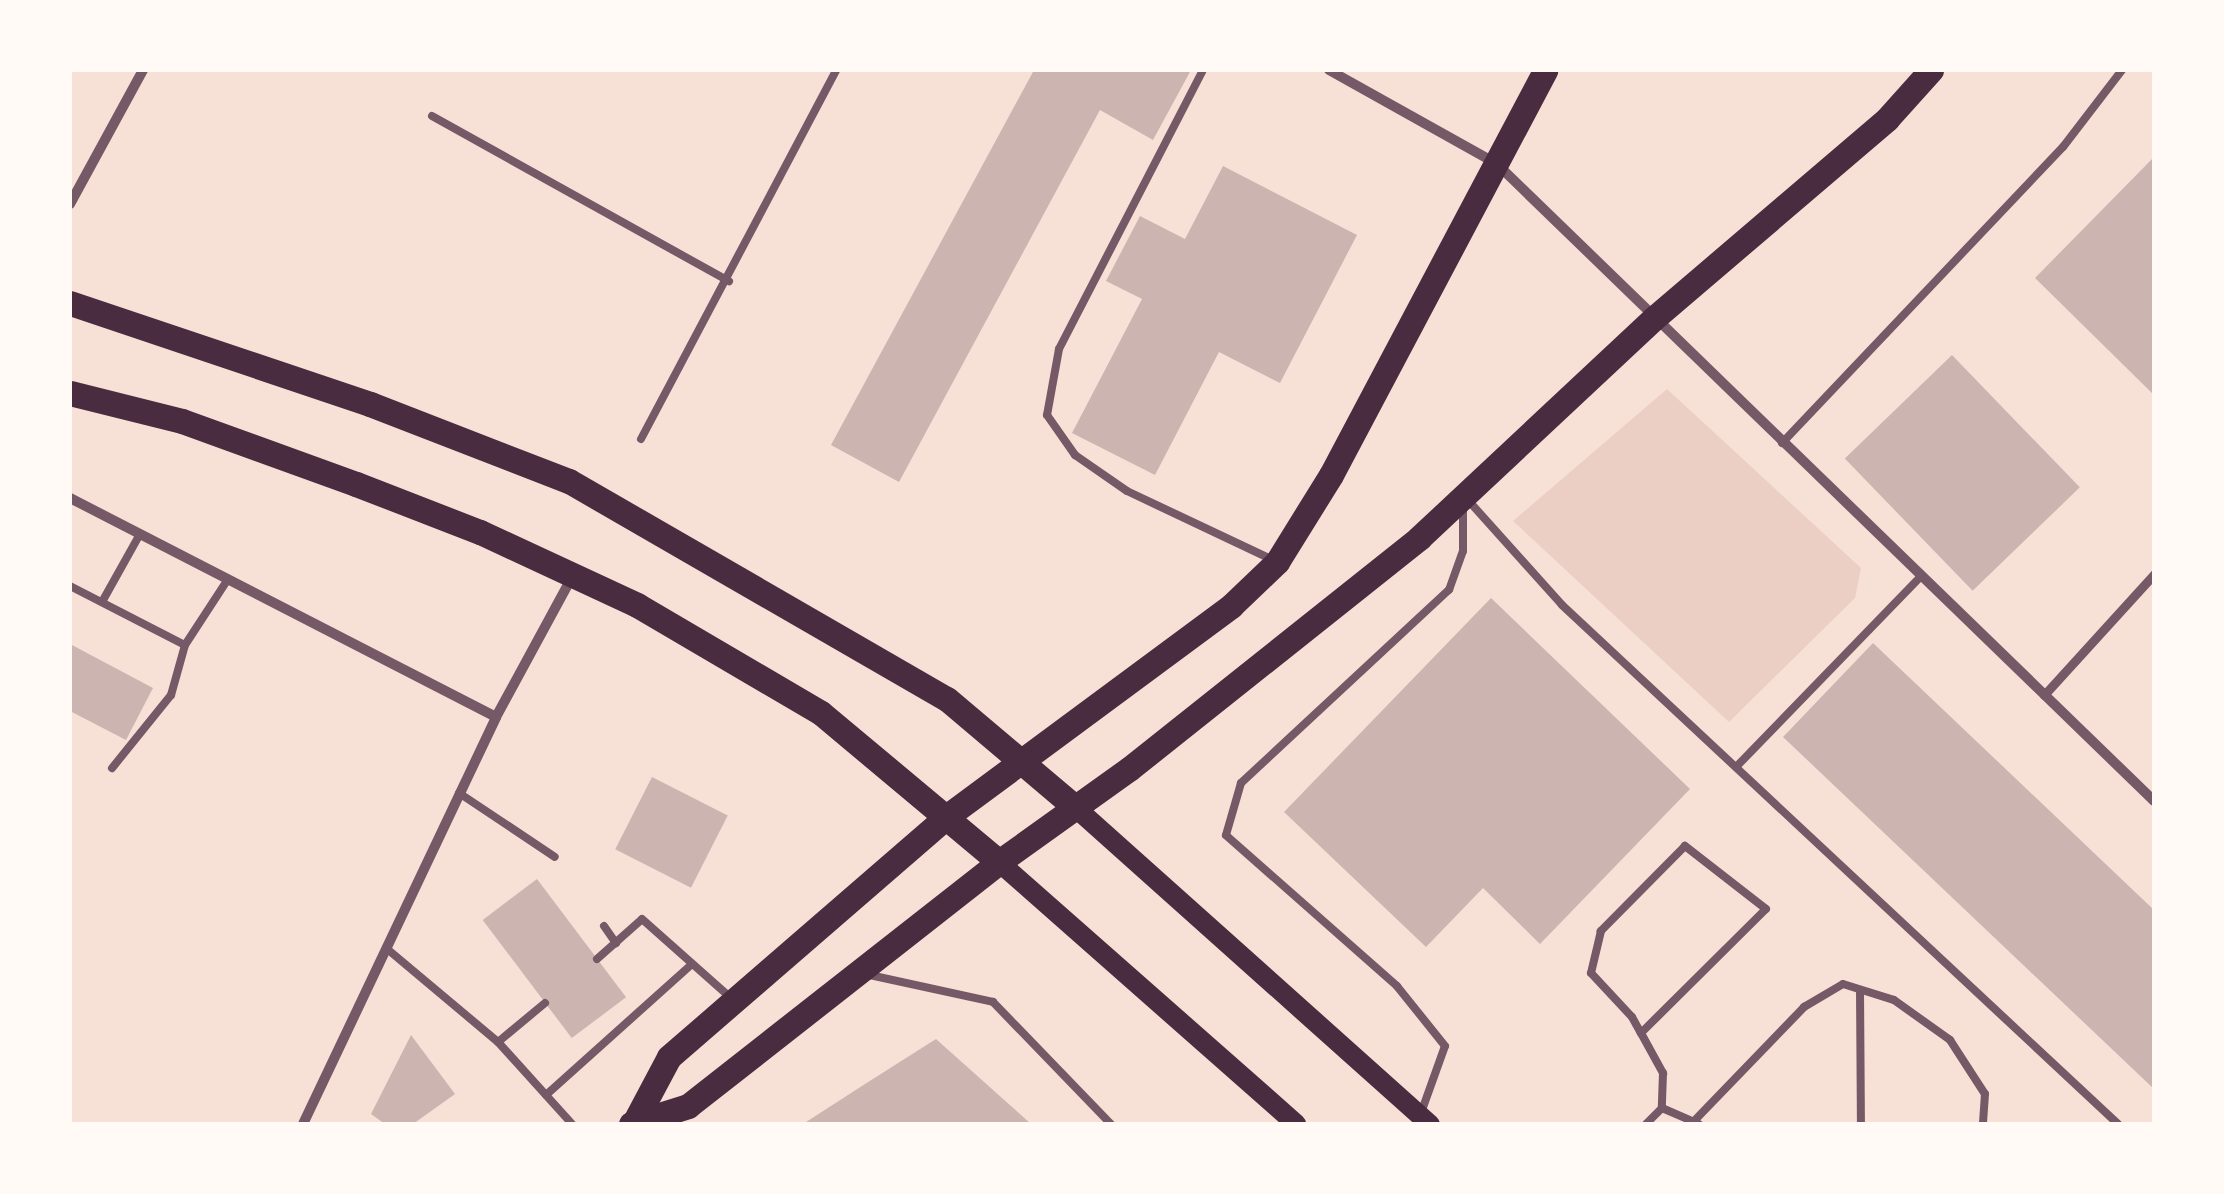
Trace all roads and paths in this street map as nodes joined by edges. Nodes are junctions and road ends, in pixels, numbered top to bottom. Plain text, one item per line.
1 (143, 70) edge
2 (836, 70) edge
3 (1203, 70) edge
4 (1329, 70) edge
5 (1546, 70) edge
6 (1930, 70) edge
7 (2122, 70) edge
8 (432, 116) dead end
9 (1497, 164) junction
10 (70, 204) edge
11 (730, 281) junction
12 (70, 303) edge
13 (1653, 319) junction
14 (70, 393) edge
15 (640, 439) dead end
16 (1782, 443) junction
17 (1464, 496) junction
18 (70, 498) edge
19 (140, 534) junction
20 (1277, 562) junction
21 (573, 574) junction
22 (2154, 574) edge
23 (1920, 576) junction
24 (228, 579) junction
25 (70, 586) edge
26 (102, 602) junction
27 (186, 645) junction
28 (2044, 694) junction
29 (496, 717) junction
30 (1024, 763) junction
31 (1737, 766) junction
32 (112, 768) dead end
33 (460, 793) junction
34 (2154, 802) edge
35 (1076, 808) junction
36 (946, 817) junction
37 (555, 857) dead end
38 (999, 862) junction
39 (604, 926) dead end
40 (616, 943) junction
41 (386, 948) junction
42 (597, 959) dead end
43 (692, 964) junction
44 (858, 972) junction
45 (1860, 990) junction
46 (734, 1001) junction
47 (545, 1003) dead end
48 (1641, 1033) junction
49 (498, 1042) junction
50 (546, 1095) junction
51 (1662, 1108) junction
52 (1425, 1120) edge
53 (1697, 1122) edge
54 (634, 1123) edge
55 (303, 1124) edge
56 (572, 1124) edge
57 (1111, 1124) edge
58 (1296, 1124) edge
59 (1646, 1124) edge
60 (1860, 1124) edge
61 (1982, 1124) edge
62 (2118, 1124) edge

1 - 10 street
2 - 11 lane
3 - 20 lane
4 - 9 street
5 - 9 main road
6 - 13 main road
7 - 16 lane
8 - 11 lane
9 - 13 street
9 - 20 main road
11 - 15 lane
12 - 30 main road
13 - 16 street
13 - 17 main road
14 - 21 main road
16 - 23 street
17 - 31 lane
17 - 35 main road
17 - 52 lane
18 - 19 street
19 - 24 street
19 - 26 lane
20 - 30 main road
21 - 29 street
21 - 36 main road
22 - 28 street
23 - 28 street
23 - 31 lane
24 - 27 lane
24 - 29 street
25 - 26 lane
26 - 27 lane
27 - 32 lane
28 - 34 street
29 - 33 street
30 - 35 main road
30 - 36 main road
31 - 62 lane
33 - 37 lane
33 - 41 street
35 - 38 main road
35 - 52 main road
36 - 38 main road
36 - 46 main road
38 - 44 main road
38 - 58 main road
39 - 40 lane
40 - 42 lane
40 - 43 lane
41 - 49 lane
41 - 55 street
43 - 46 lane
43 - 50 lane
44 - 54 main road
44 - 57 lane
45 - 53 lane
45 - 60 lane
45 - 61 lane
46 - 54 main road
47 - 49 lane
48 - 48 lane
48 - 51 lane
49 - 50 lane
50 - 56 lane
51 - 53 lane
51 - 59 lane

